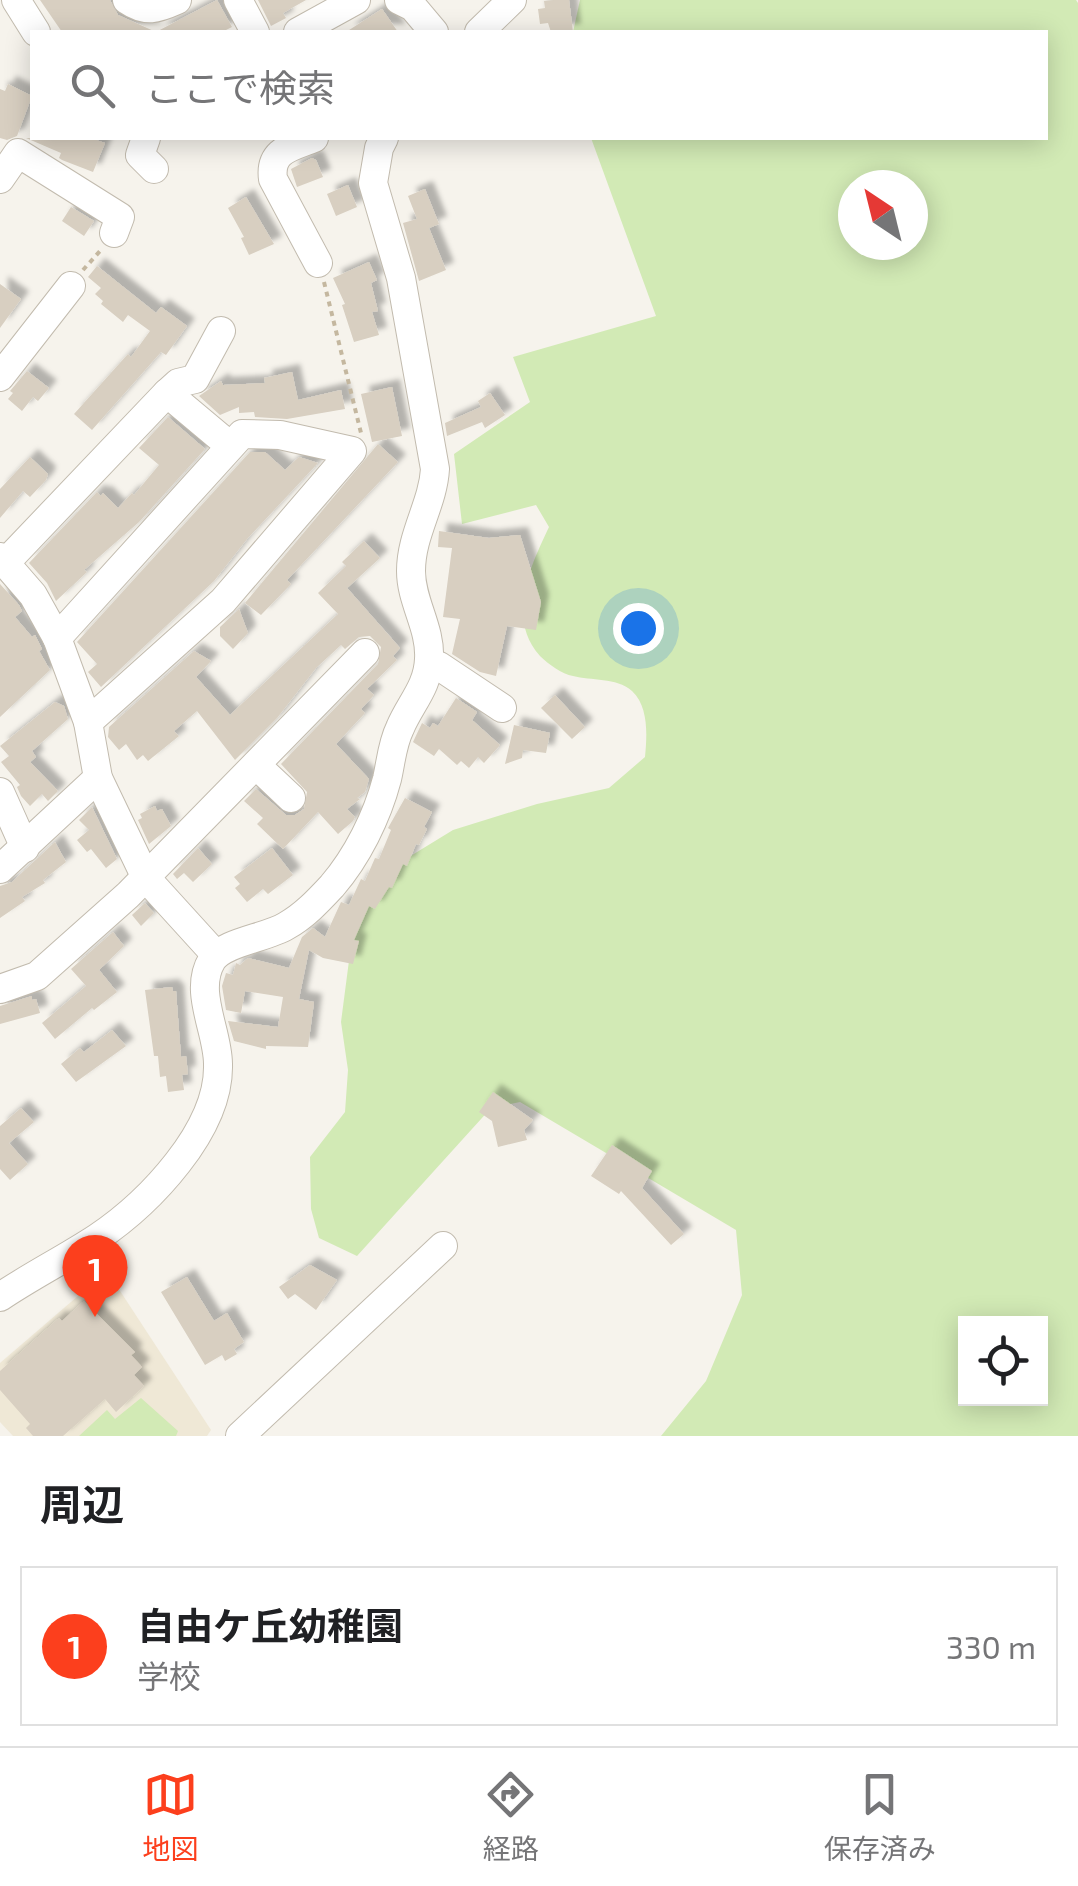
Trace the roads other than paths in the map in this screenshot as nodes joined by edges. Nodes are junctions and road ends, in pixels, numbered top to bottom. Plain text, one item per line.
1 (16, 0) edge
2 (127, 0) edge
3 (177, 0) edge
4 (238, 0) edge
5 (356, 0) edge
6 (399, 0) edge
7 (512, 0) edge
8 (35, 30) edge
9 (254, 30) edge
10 (302, 30) edge
11 (432, 30) edge
12 (481, 30) edge
13 (145, 140) edge
14 (309, 140) edge
15 (374, 141) edge
16 (154, 169) dead end
17 (0, 179) edge
18 (114, 233) road end
19 (318, 262) road end
20 (71, 286) road end
21 (221, 332) dead end
22 (0, 377) edge
23 (167, 392) junction
24 (230, 445) junction
25 (3, 559) edge
26 (57, 638) junction
27 (366, 653) dead end
28 (429, 664) junction
29 (502, 708) dead end
30 (88, 722) junction
31 (256, 765) junction
32 (98, 778) junction
33 (0, 792) edge
34 (291, 798) dead end
35 (25, 848) junction
36 (0, 868) edge
37 (146, 878) junction
38 (216, 955) junction
39 (0, 989) edge
40 (443, 1246) dead end
41 (0, 1297) edge
42 (240, 1436) edge

1 - 8 street
2 - 3 street
4 - 9 street
5 - 10 street
6 - 11 street
7 - 12 street
13 - 16 street
14 - 19 street
15 - 28 street
17 - 18 street
20 - 22 street
21 - 23 street
23 - 24 street
23 - 25 street
24 - 26 street
24 - 30 street
25 - 26 street
26 - 30 street
27 - 31 street
28 - 29 street
28 - 38 street
30 - 32 street
31 - 34 street
31 - 37 street
32 - 35 street
32 - 37 street
33 - 35 street
35 - 36 street
37 - 38 street
37 - 39 street
38 - 41 street
40 - 42 street

